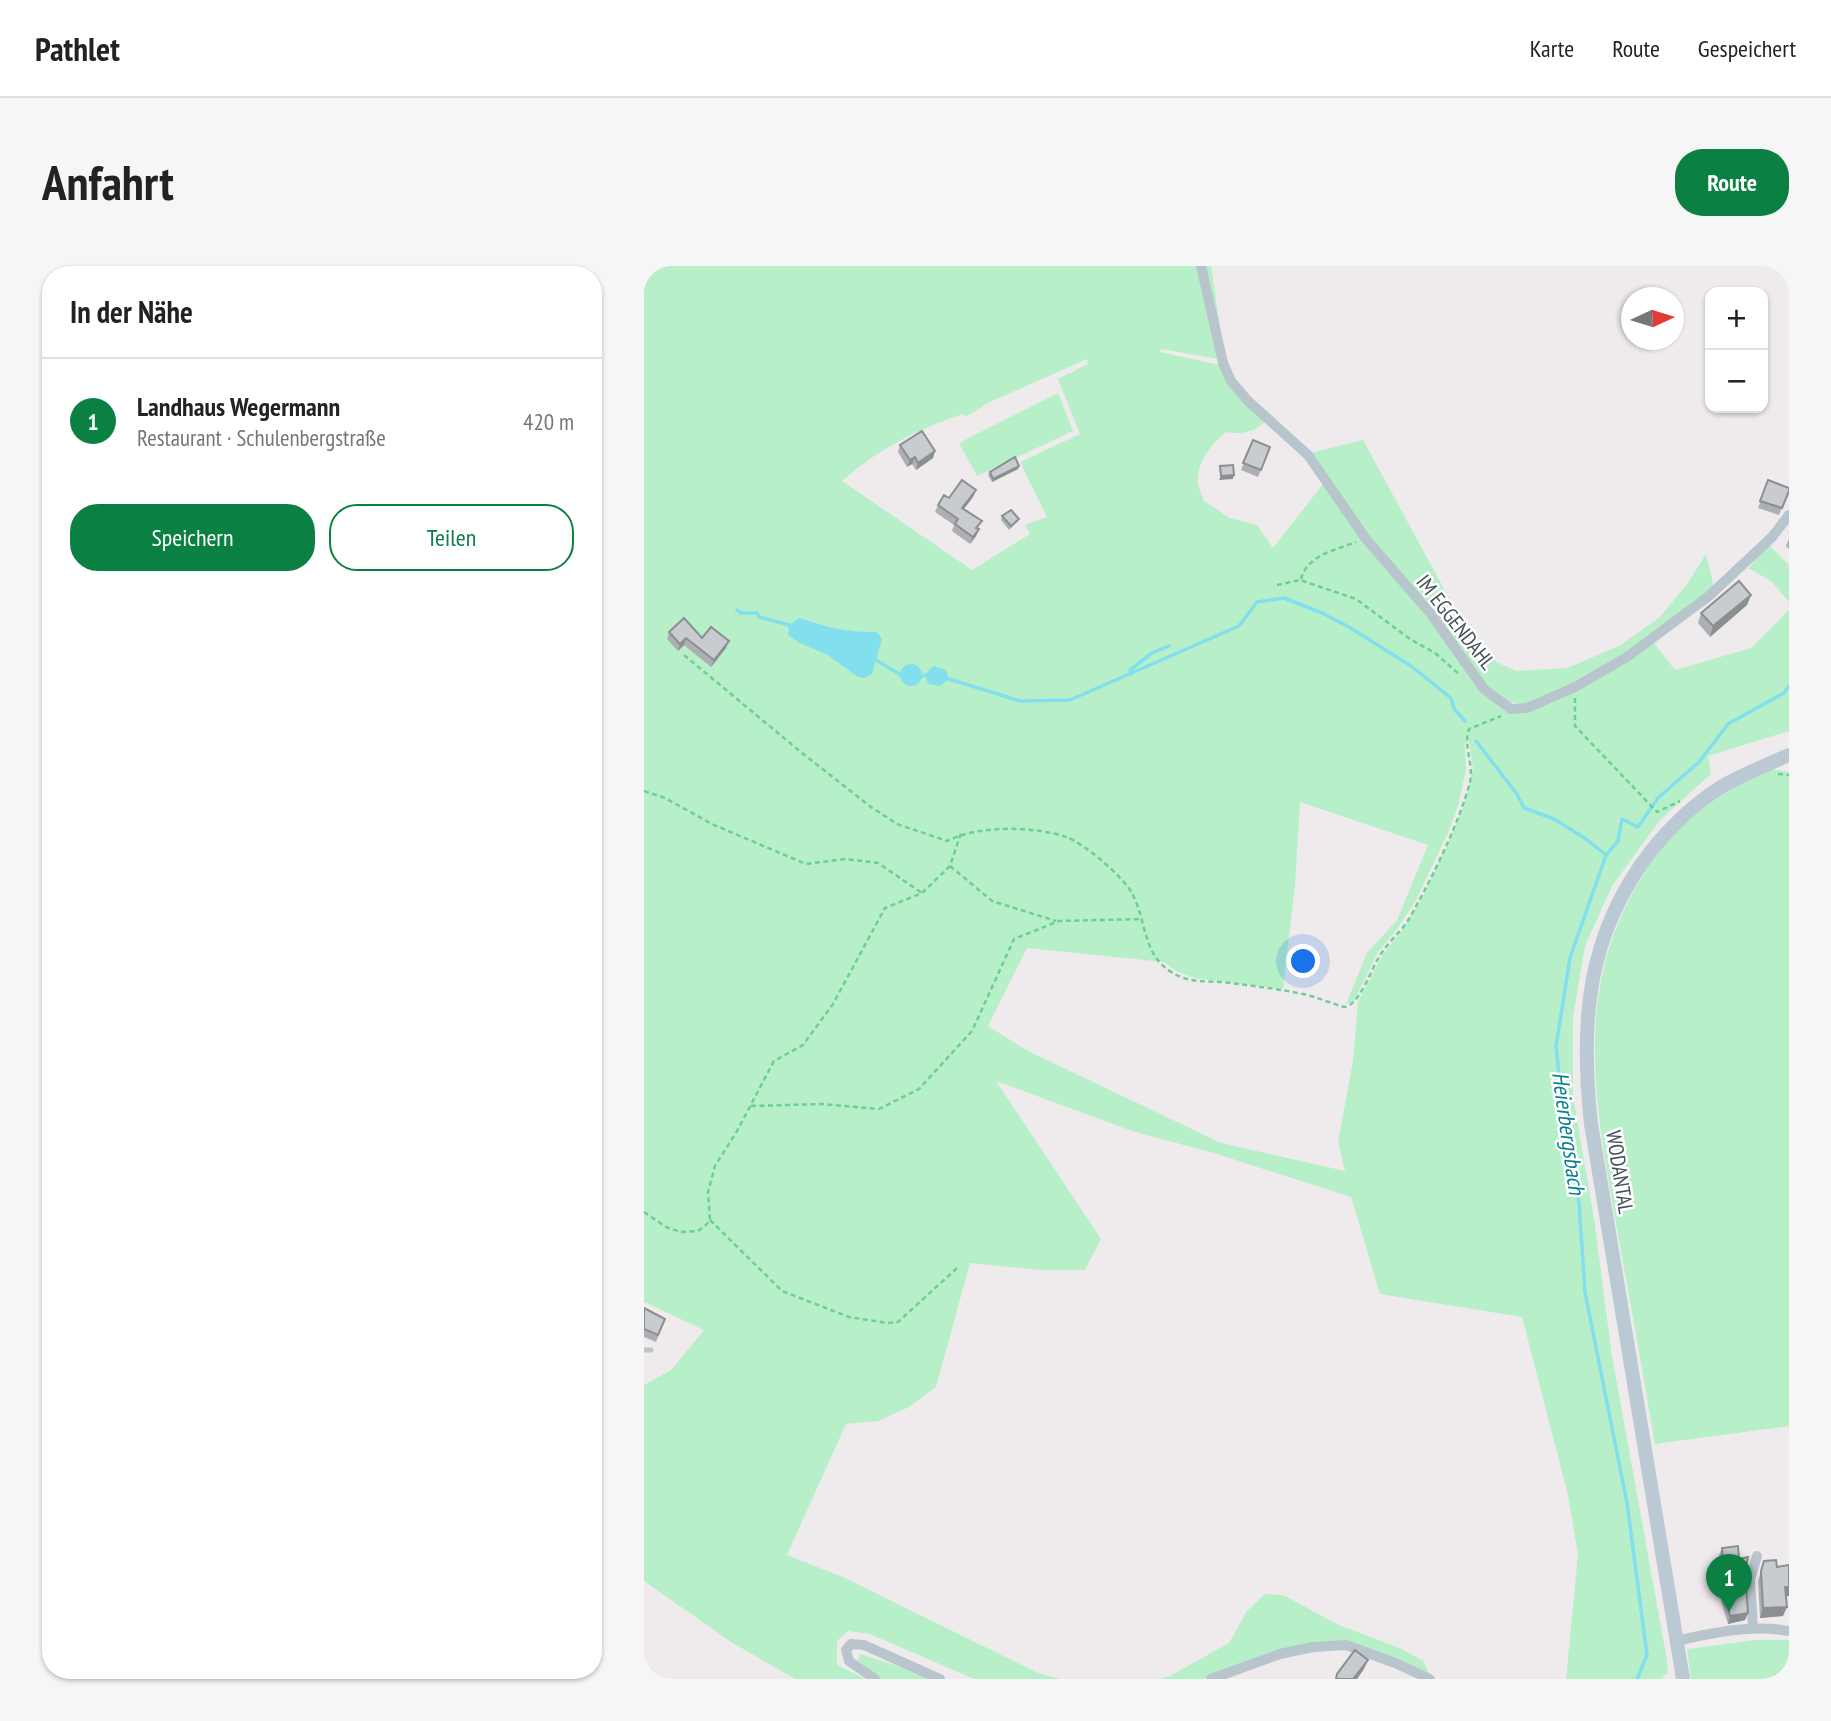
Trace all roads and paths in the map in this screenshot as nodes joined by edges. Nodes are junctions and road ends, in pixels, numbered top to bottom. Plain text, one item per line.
1 (1201, 266) edge
2 (1789, 515) edge
3 (1366, 539) junction
4 (1300, 580) junction
5 (1277, 585) dead end
6 (684, 654) dead end
7 (1575, 687) junction
8 (1484, 689) junction
9 (1518, 710) junction
10 (1789, 755) edge
11 (644, 791) edge
12 (1680, 807) dead end
13 (961, 833) junction
14 (950, 866) junction
15 (922, 893) junction
16 (1142, 919) junction
17 (1059, 921) junction
18 (751, 1106) junction
19 (644, 1212) edge
20 (710, 1220) junction
21 (957, 1268) dead end
22 (1758, 1556) dead end
23 (1753, 1628) junction
24 (1789, 1630) edge
25 (1676, 1641) junction
26 (1679, 1677) edge
27 (875, 1679) edge
28 (940, 1679) edge
29 (1211, 1679) edge
30 (1430, 1679) edge

1 - 3 street, IM EGGENDAHL
2 - 7 street
3 - 4 path
3 - 8 street, IM EGGENDAHL
4 - 5 path
4 - 8 path
6 - 13 path
7 - 9 street
7 - 12 path
8 - 9 street, IM EGGENDAHL
9 - 16 path
10 - 25 main road, WODANTAL
11 - 15 path
13 - 14 path
13 - 16 path
14 - 15 path
14 - 17 path
15 - 18 path
16 - 17 path
17 - 18 path
18 - 20 path
19 - 20 path
20 - 21 path
22 - 23 street
23 - 24 street
23 - 25 street
25 - 26 main road, WODANTAL
27 - 28 street
29 - 30 street

